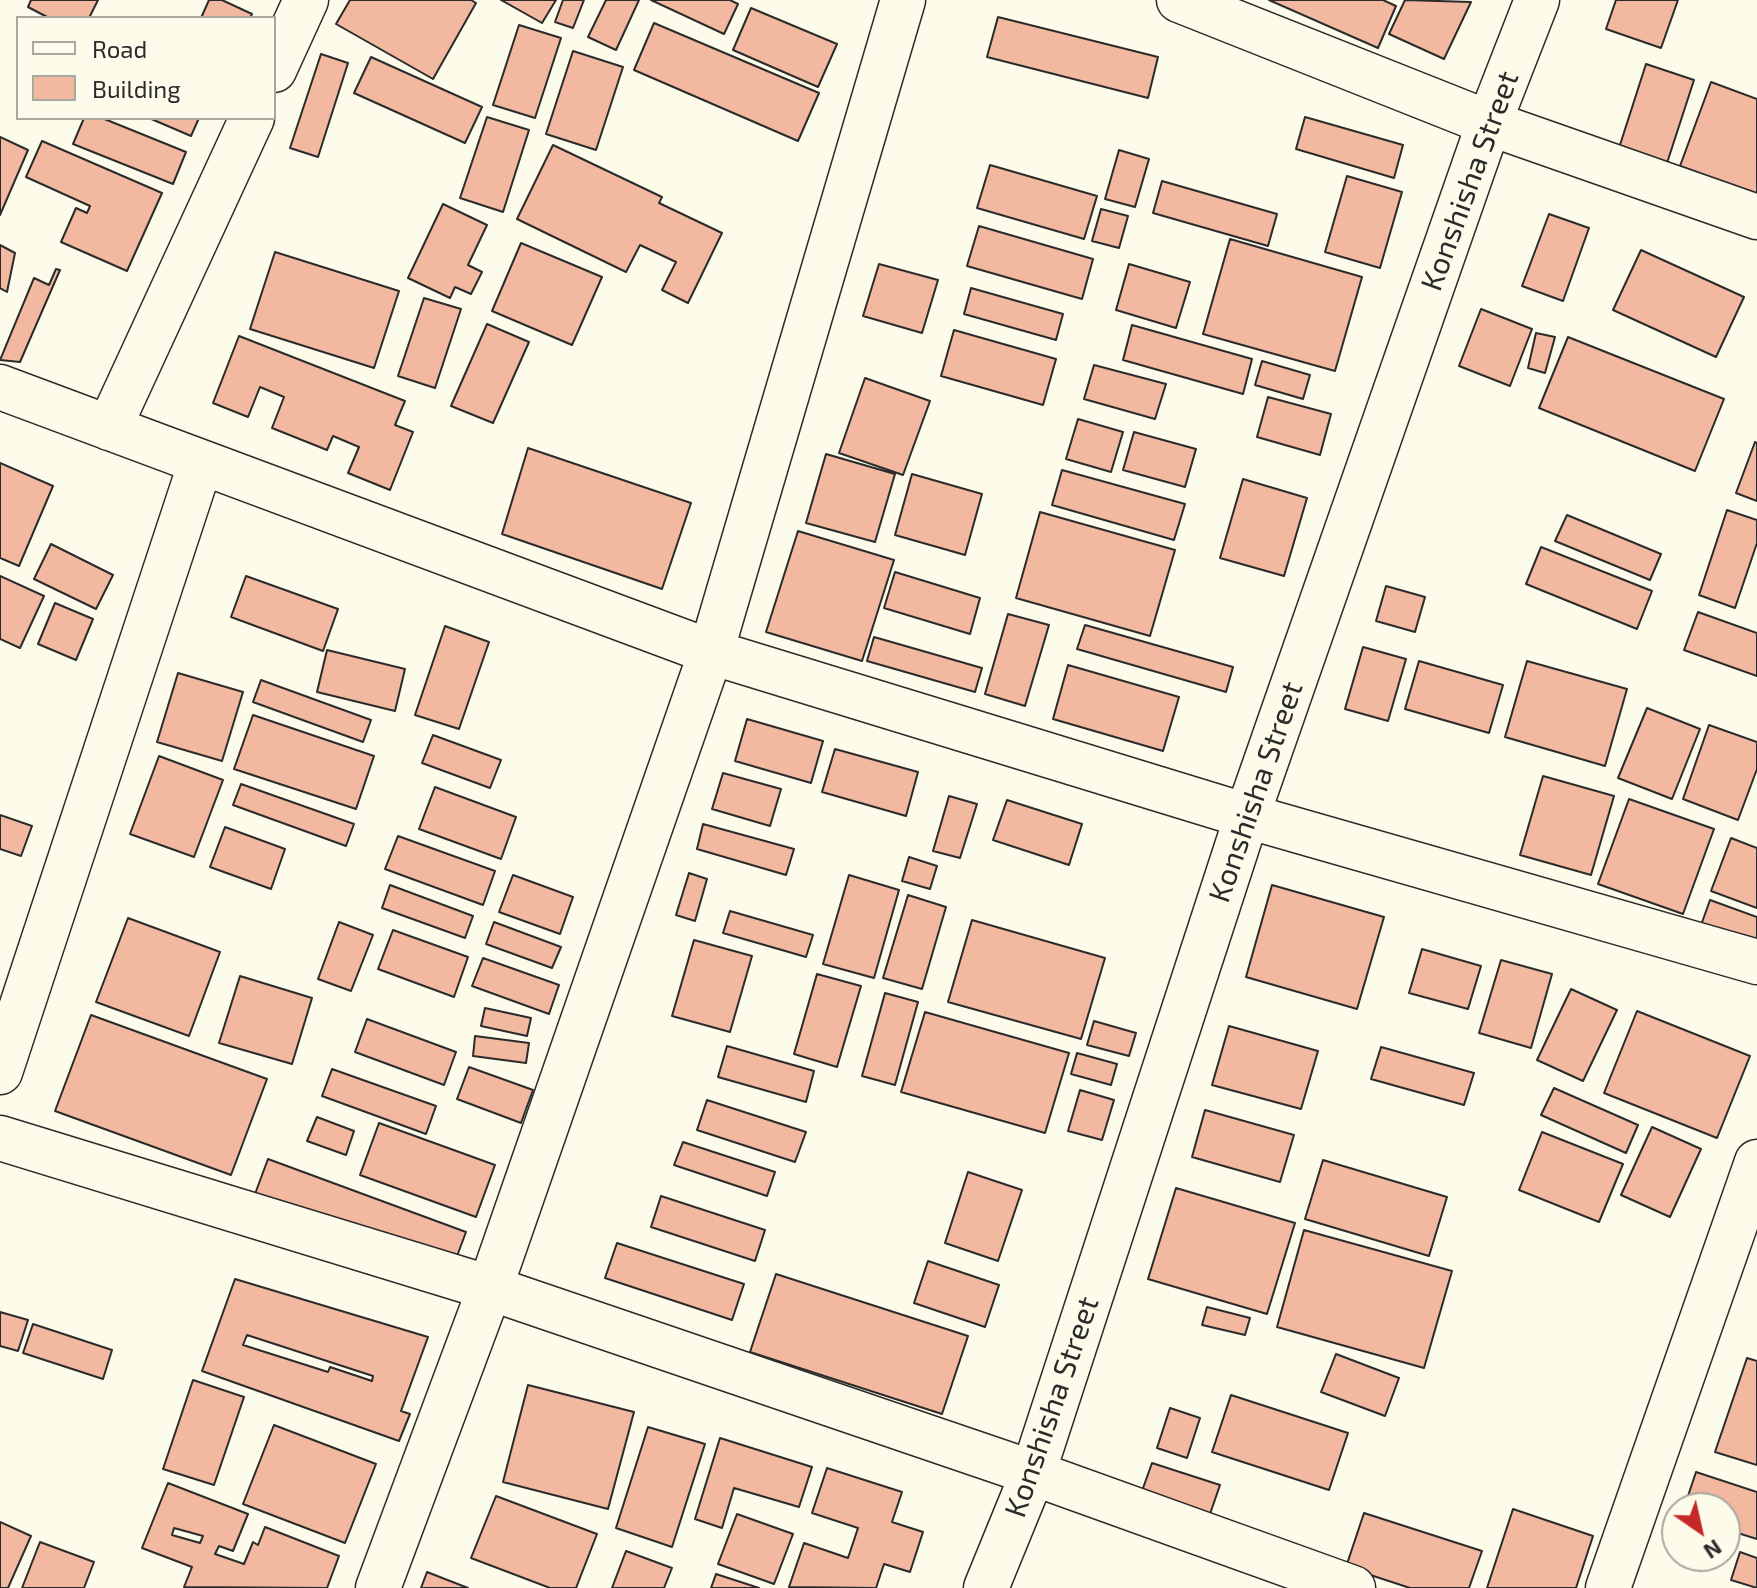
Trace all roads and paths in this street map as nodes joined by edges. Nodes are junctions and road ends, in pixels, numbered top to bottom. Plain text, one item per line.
1 (306, 0) edge
2 (903, 0) edge
3 (1179, 0) edge
4 (1537, 0) edge
5 (276, 66) edge
6 (251, 120) edge
7 (1489, 123) junction
8 (1757, 217) edge
9 (0, 387) edge
10 (109, 428) junction
11 (201, 462) junction
12 (711, 652) junction
13 (1247, 816) junction
14 (1757, 962) edge
15 (0, 1072) edge
16 (0, 1138) edge
17 (1757, 1162) edge
18 (490, 1288) junction
19 (1033, 1473) junction
20 (378, 1588) edge
21 (986, 1588) edge
22 (1353, 1588) edge
23 (1608, 1588) edge

1 - 5 street
2 - 12 street
3 - 7 street
4 - 7 street, Konshisha Street
6 - 10 street
7 - 8 street
7 - 13 street, Konshisha Street
9 - 10 street
10 - 11 street
11 - 12 street
11 - 15 street
12 - 13 street
12 - 18 street
13 - 14 street
13 - 19 street, Konshisha Street
16 - 18 street
17 - 23 street
18 - 19 street
18 - 20 street
19 - 21 street, Konshisha Street
19 - 22 street

